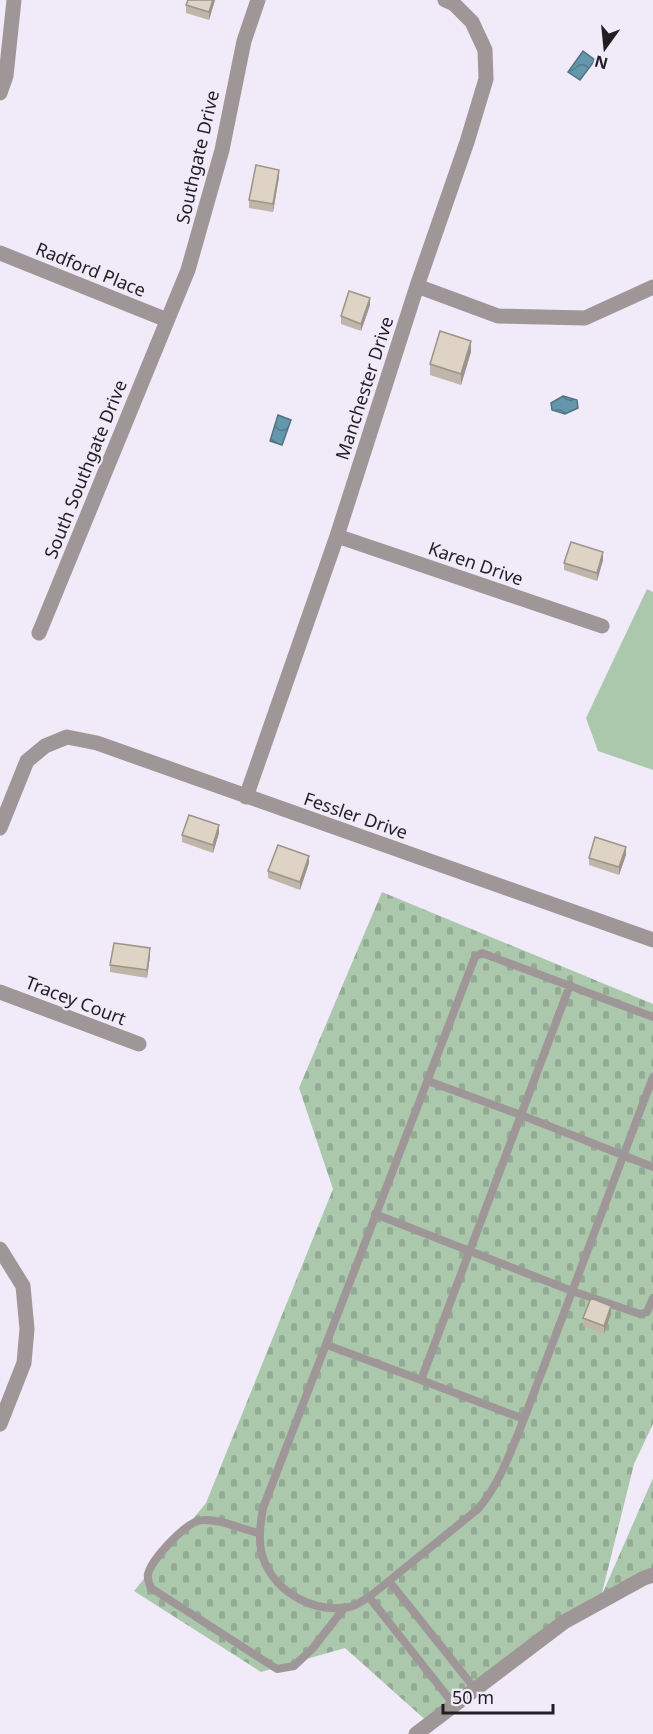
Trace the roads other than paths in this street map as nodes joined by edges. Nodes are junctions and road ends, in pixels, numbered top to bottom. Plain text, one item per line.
1 (14, 0) edge
2 (258, 0) edge
3 (445, 0) edge
4 (0, 93) edge
5 (0, 253) edge
6 (417, 286) junction
7 (653, 287) edge
8 (167, 320) junction
9 (337, 536) junction
10 (602, 626) dead end
11 (39, 633) dead end
12 (246, 797) junction
13 (0, 828) edge
14 (653, 940) edge
15 (570, 985) junction
16 (0, 992) edge
17 (653, 1017) edge
18 (139, 1044) dead end
19 (653, 1077) edge
20 (428, 1082) junction
21 (521, 1115) junction
22 (624, 1156) junction
23 (653, 1167) edge
24 (375, 1214) junction
25 (0, 1249) edge
26 (470, 1251) junction
27 (572, 1291) junction
28 (653, 1299) edge
29 (327, 1345) junction
30 (421, 1380) junction
31 (524, 1419) junction
32 (0, 1424) edge
33 (258, 1533) junction
34 (653, 1575) edge
35 (389, 1581) junction
36 (369, 1597) junction
37 (345, 1607) junction
38 (476, 1690) junction
39 (455, 1706) junction
40 (417, 1734) edge

1 - 4 street
2 - 8 street, Southgate Drive
3 - 6 street, Manchester Drive
5 - 8 street, Radford Place
6 - 7 street
6 - 9 street, Manchester Drive
8 - 11 street, South Southgate Drive
9 - 10 street, Karen Drive
9 - 12 street, Manchester Drive
12 - 13 street, Fessler Drive
12 - 14 street, Fessler Drive
15 - 17 lane
15 - 20 lane
15 - 21 lane
16 - 18 street, Tracey Court
19 - 22 lane
20 - 21 lane
20 - 24 lane
21 - 22 lane
21 - 26 lane
22 - 23 lane
22 - 27 lane
24 - 26 lane
24 - 29 lane
25 - 32 street
26 - 27 lane
26 - 30 lane
27 - 28 lane
27 - 31 lane
29 - 30 lane
29 - 33 lane
30 - 31 lane
31 - 35 lane
33 - 37 lane
33 - 37 lane
34 - 38 street
35 - 36 lane
35 - 38 lane
36 - 37 lane
36 - 39 lane
38 - 39 street
39 - 40 street

